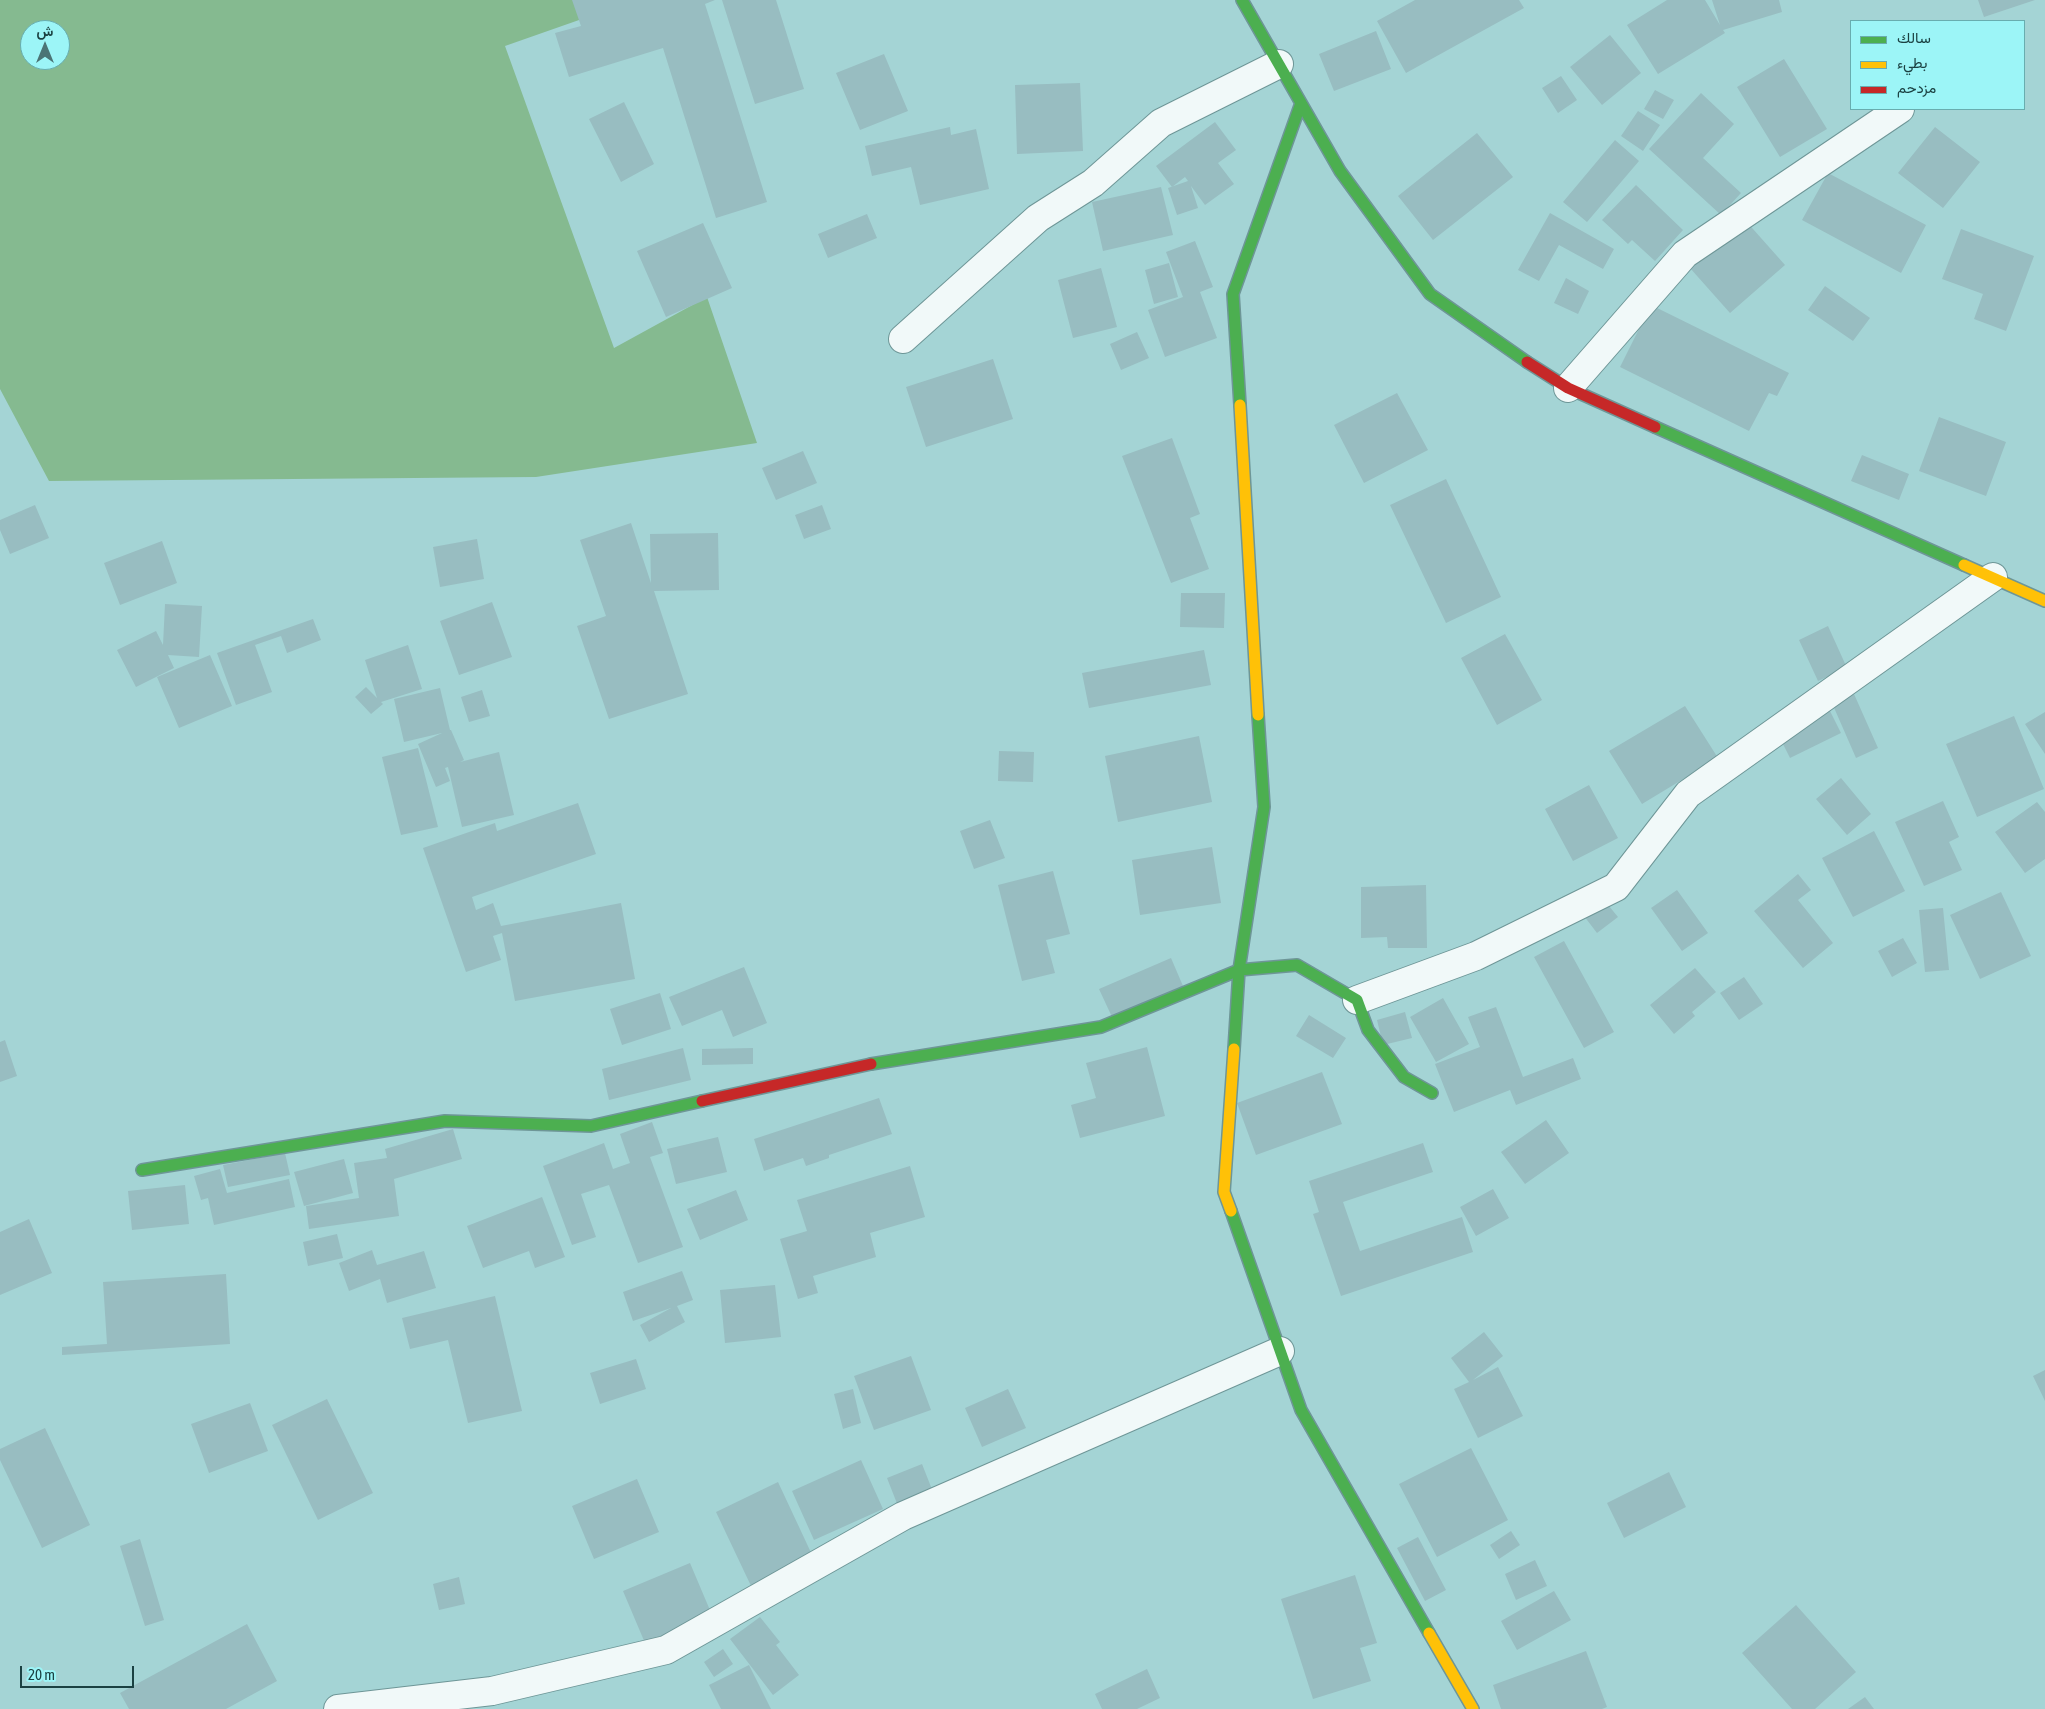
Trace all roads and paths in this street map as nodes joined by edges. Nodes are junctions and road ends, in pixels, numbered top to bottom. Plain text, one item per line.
1 (1242, 0) edge
2 (1279, 64) junction
3 (1301, 103) junction
4 (1899, 110) edge
5 (903, 339) dead end
6 (1568, 388) junction
7 (1993, 577) junction
8 (2045, 601) edge
9 (1239, 970) junction
10 (1357, 1000) junction
11 (1432, 1093) dead end
12 (142, 1170) dead end
13 (1280, 1351) junction
14 (338, 1709) edge
15 (1473, 1709) edge

1 - 2 street
2 - 3 street
2 - 5 street
3 - 6 street
3 - 9 street
4 - 6 street
6 - 7 street
7 - 8 street
7 - 10 street
9 - 10 street
9 - 12 street
9 - 13 street
10 - 11 street
13 - 14 street
13 - 15 street

